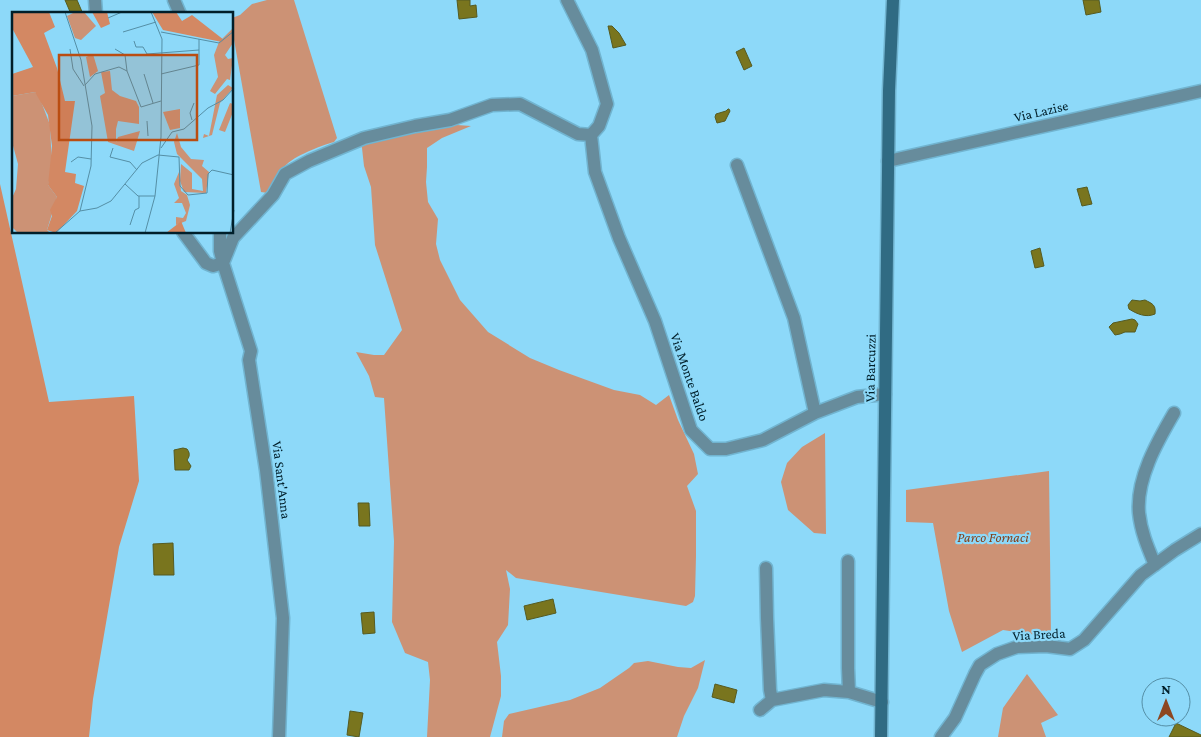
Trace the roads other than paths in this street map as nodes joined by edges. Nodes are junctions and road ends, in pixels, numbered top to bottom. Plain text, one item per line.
1 (174, 0) edge
2 (567, 0) edge
3 (893, 0) edge
4 (179, 12) edge
5 (1201, 91) edge
6 (591, 135) junction
7 (888, 161) junction
8 (737, 165) dead end
9 (185, 234) edge
10 (220, 234) edge
11 (223, 263) junction
12 (885, 394) junction
13 (814, 413) junction
14 (1174, 413) dead end
15 (1201, 534) edge
16 (848, 561) dead end
17 (1155, 565) junction
18 (766, 568) dead end
19 (850, 692) junction
20 (772, 700) junction
21 (882, 702) junction
22 (760, 710) dead end
23 (279, 737) edge
24 (881, 737) edge
25 (941, 737) edge

1 - 4 street
2 - 6 street
3 - 7 street, Via Barcuzzi
5 - 7 street, Via Lazise
6 - 11 street
6 - 13 street, Via Monte Baldo
7 - 12 street, Via Barcuzzi
8 - 13 street
9 - 11 street
10 - 11 street, Via Sant'Anna
11 - 23 street, Via Sant'Anna
12 - 13 street, Via Monte Baldo
12 - 21 street, Via Barcuzzi
14 - 17 street
15 - 17 street, Via Breda
16 - 19 street
17 - 25 street, Via Breda
18 - 20 street
19 - 20 street
19 - 21 street
20 - 22 street
21 - 24 street, Via Barcuzzi

